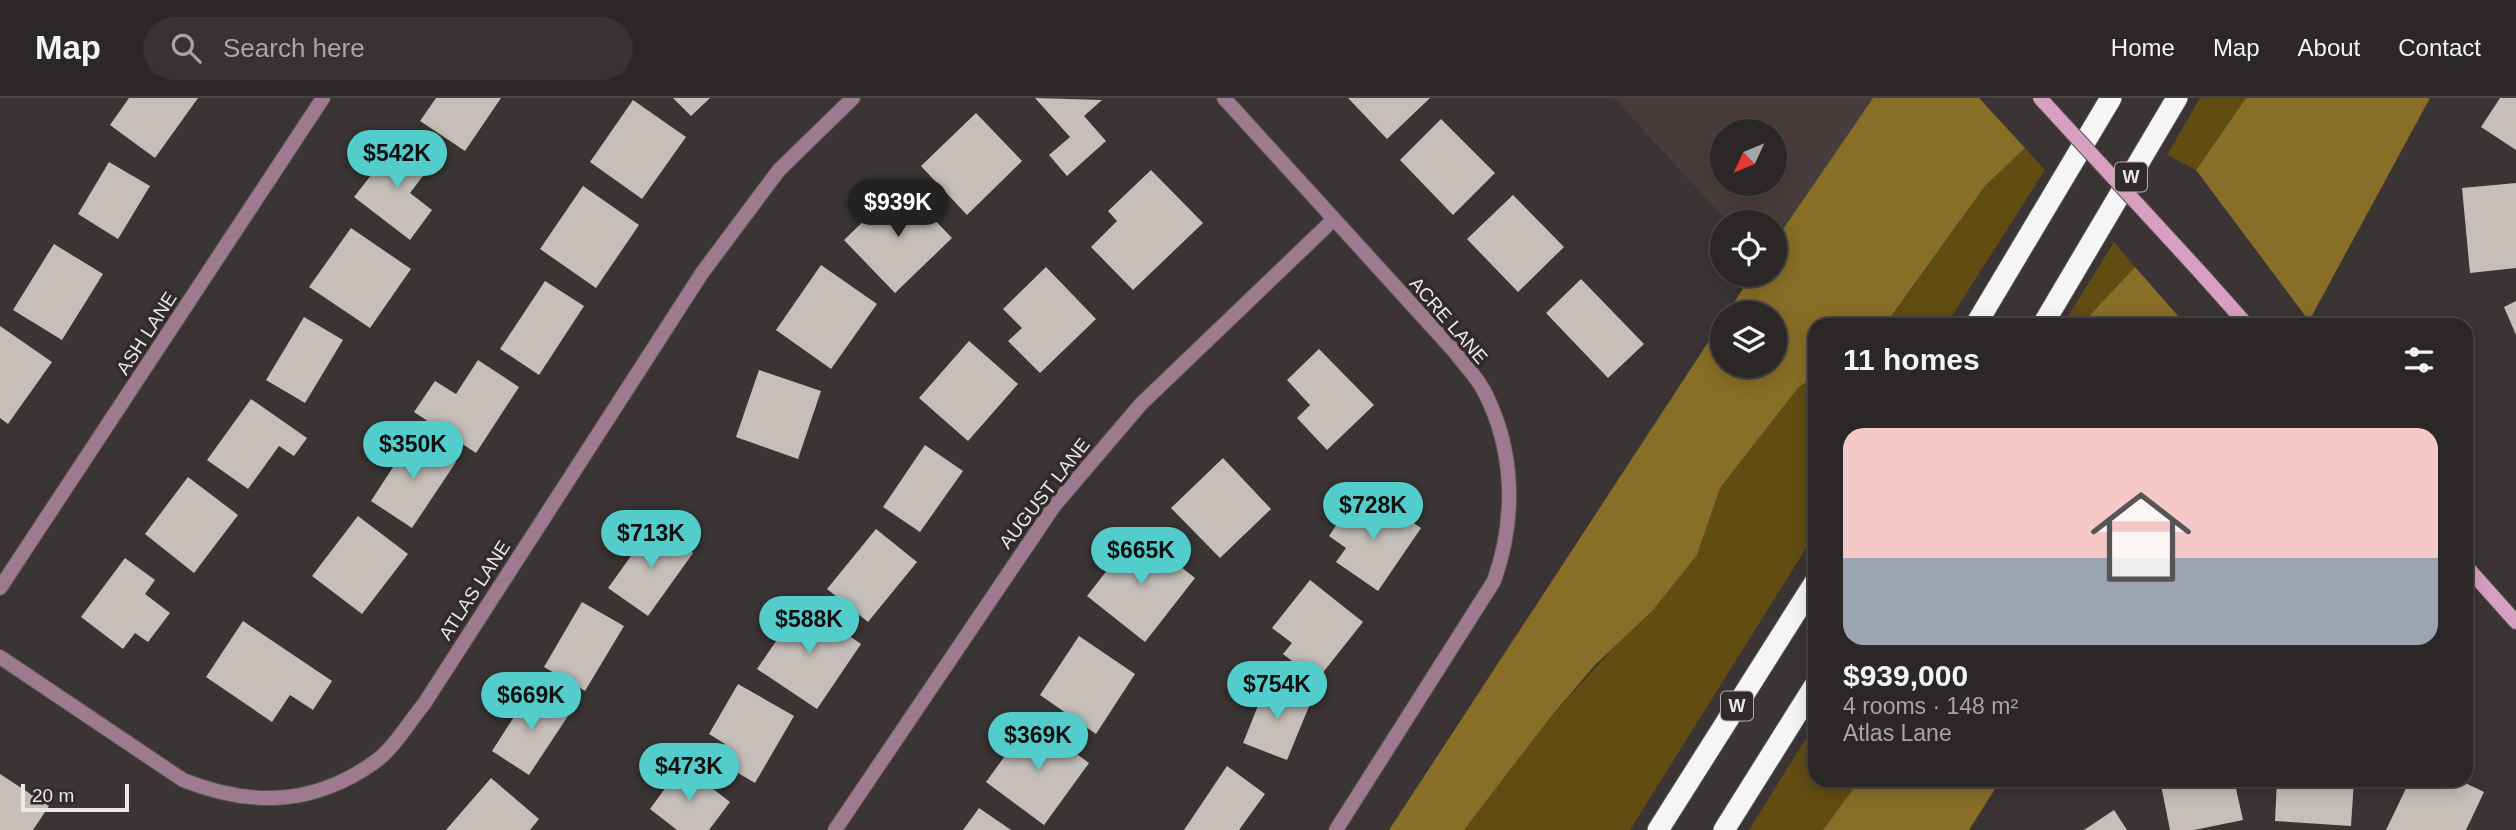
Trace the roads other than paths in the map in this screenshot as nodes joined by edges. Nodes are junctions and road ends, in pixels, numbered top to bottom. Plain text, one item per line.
1 (323, 98) edge
2 (853, 98) edge
3 (1224, 98) edge
4 (2040, 98) edge
5 (2111, 98) edge
6 (2177, 98) edge
7 (1333, 220) junction
8 (1980, 318) edge
9 (2047, 318) edge
10 (2241, 318) edge
11 (2473, 574) edge
12 (0, 588) edge
13 (1808, 593) edge
14 (2516, 622) edge
15 (0, 657) edge
16 (1808, 696) edge
17 (835, 830) edge
18 (1336, 830) edge
19 (1658, 830) edge
20 (1724, 830) edge

1 - 12 street, ASH LANE
2 - 15 street, ATLAS LANE
3 - 7 street, ACRE LANE
4 - 10 street, bridge
5 - 8 highway
6 - 9 highway, W
7 - 17 street, AUGUST LANE
7 - 18 street, ACRE LANE
11 - 14 street
13 - 19 highway, W
16 - 20 highway

